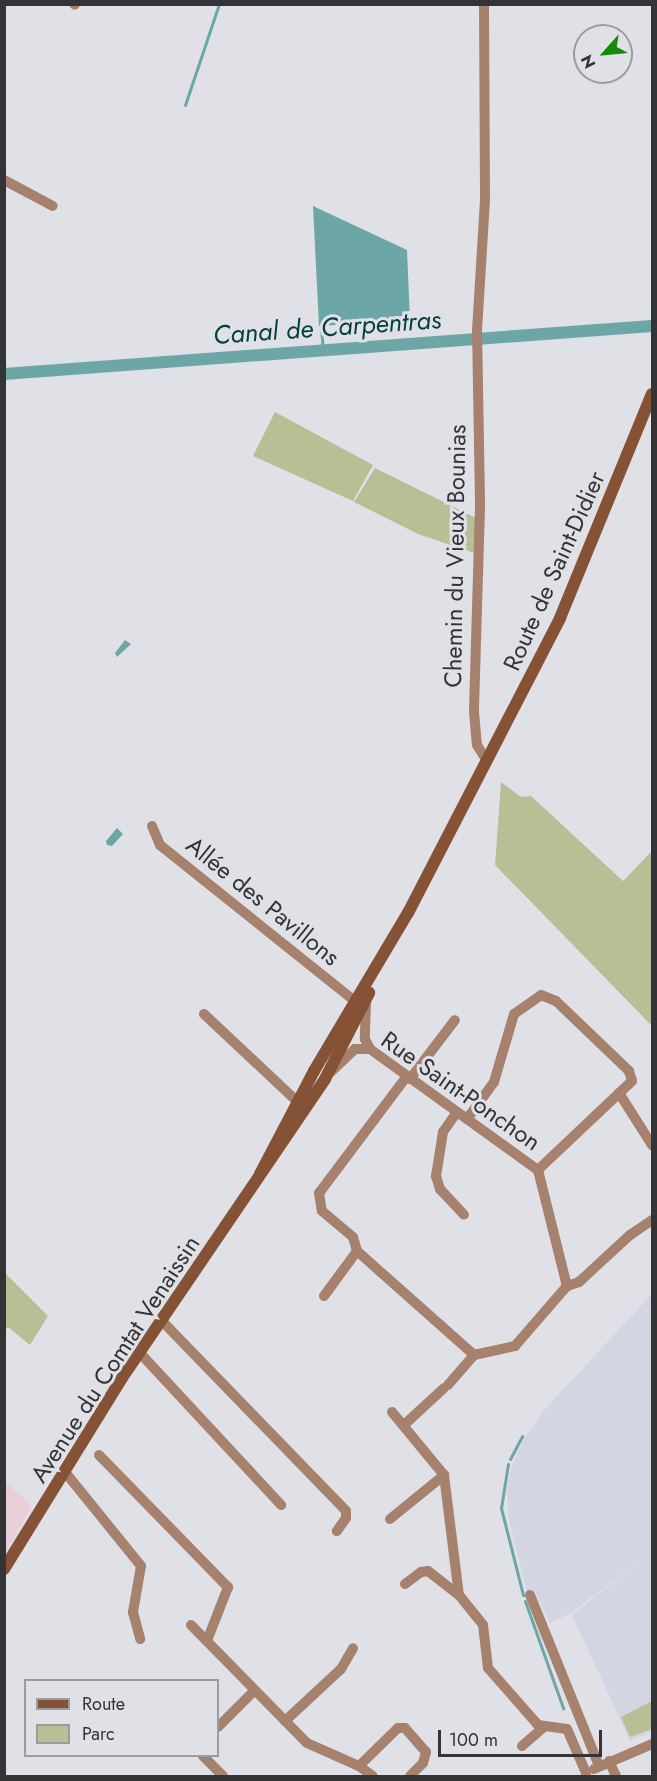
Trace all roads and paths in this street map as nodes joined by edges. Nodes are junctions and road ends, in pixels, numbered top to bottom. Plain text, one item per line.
1 (484, 4) edge
2 (4, 180) edge
3 (53, 206) dead end
4 (652, 394) edge
5 (487, 762) junction
6 (152, 826) dead end
7 (358, 1005) junction
8 (204, 1014) dead end
9 (455, 1020) dead end
10 (350, 1034) junction
11 (366, 1045) junction
12 (326, 1052) junction
13 (325, 1078) junction
14 (409, 1078) junction
15 (619, 1093) junction
16 (302, 1105) junction
17 (457, 1112) junction
18 (467, 1119) junction
19 (652, 1146) edge
20 (538, 1170) junction
21 (465, 1215) dead end
22 (652, 1220) edge
23 (357, 1251) junction
24 (567, 1286) junction
25 (324, 1296) dead end
26 (162, 1321) junction
27 (139, 1352) junction
28 (474, 1355) junction
29 (392, 1412) dead end
30 (404, 1425) junction
31 (99, 1455) dead end
32 (65, 1472) junction
33 (444, 1474) junction
34 (281, 1505) dead end
35 (390, 1519) dead end
36 (337, 1531) dead end
37 (4, 1569) edge
38 (405, 1584) dead end
39 (459, 1594) junction
40 (530, 1595) dead end
41 (191, 1625) dead end
42 (140, 1639) dead end
43 (207, 1641) junction
44 (352, 1648) dead end
45 (255, 1690) junction
46 (285, 1721) junction
47 (219, 1726) edge
48 (544, 1727) junction
49 (652, 1744) edge
50 (522, 1746) dead end
51 (205, 1757) edge
52 (604, 1764) junction
53 (359, 1766) junction
54 (583, 1775) edge
55 (223, 1776) edge
56 (373, 1776) edge
57 (410, 1776) edge
58 (616, 1776) edge

1 - 5 street, Chemin du Vieux Bounias
2 - 3 street
4 - 5 main road, Route de Saint-Didier
5 - 7 main road, Avenue du Comtat Venaissin
6 - 7 street, Allée des Pavillons
7 - 10 main road, Avenue du Comtat Venaissin
7 - 10 street
7 - 11 street
7 - 12 main road, Avenue du Comtat Venaissin
8 - 16 street
9 - 14 street
10 - 11 street
10 - 12 street
10 - 13 main road, Avenue du Comtat Venaissin
11 - 13 street, Rue Saint-Ponchon
11 - 14 street, Rue Saint-Ponchon
12 - 16 main road, Avenue du Comtat Venaissin
13 - 16 main road, Avenue du Comtat Venaissin
14 - 17 street, Rue Saint-Ponchon
14 - 23 street
15 - 18 street
15 - 19 street
15 - 20 street
16 - 26 main road, Avenue du Comtat Venaissin
17 - 18 street, Rue Saint-Ponchon
17 - 21 street
18 - 20 street, Rue Saint-Ponchon
20 - 24 street, Rue Saint-Ponchon
22 - 24 street
23 - 25 street
23 - 28 street
24 - 28 street
26 - 27 main road, Avenue du Comtat Venaissin
26 - 36 street
27 - 32 main road, Avenue du Comtat Venaissin
27 - 34 street
28 - 30 street
29 - 30 street
30 - 33 street
31 - 43 street
32 - 37 main road, Avenue du Comtat Venaissin
32 - 42 street
33 - 35 street
33 - 39 street
38 - 39 street
39 - 48 street
40 - 52 street
41 - 43 street
43 - 45 street
44 - 46 street
45 - 46 street
45 - 47 street
46 - 53 street
48 - 50 street
48 - 54 street
49 - 52 street
51 - 55 street
52 - 54 street
52 - 58 street
53 - 56 street
53 - 57 street

